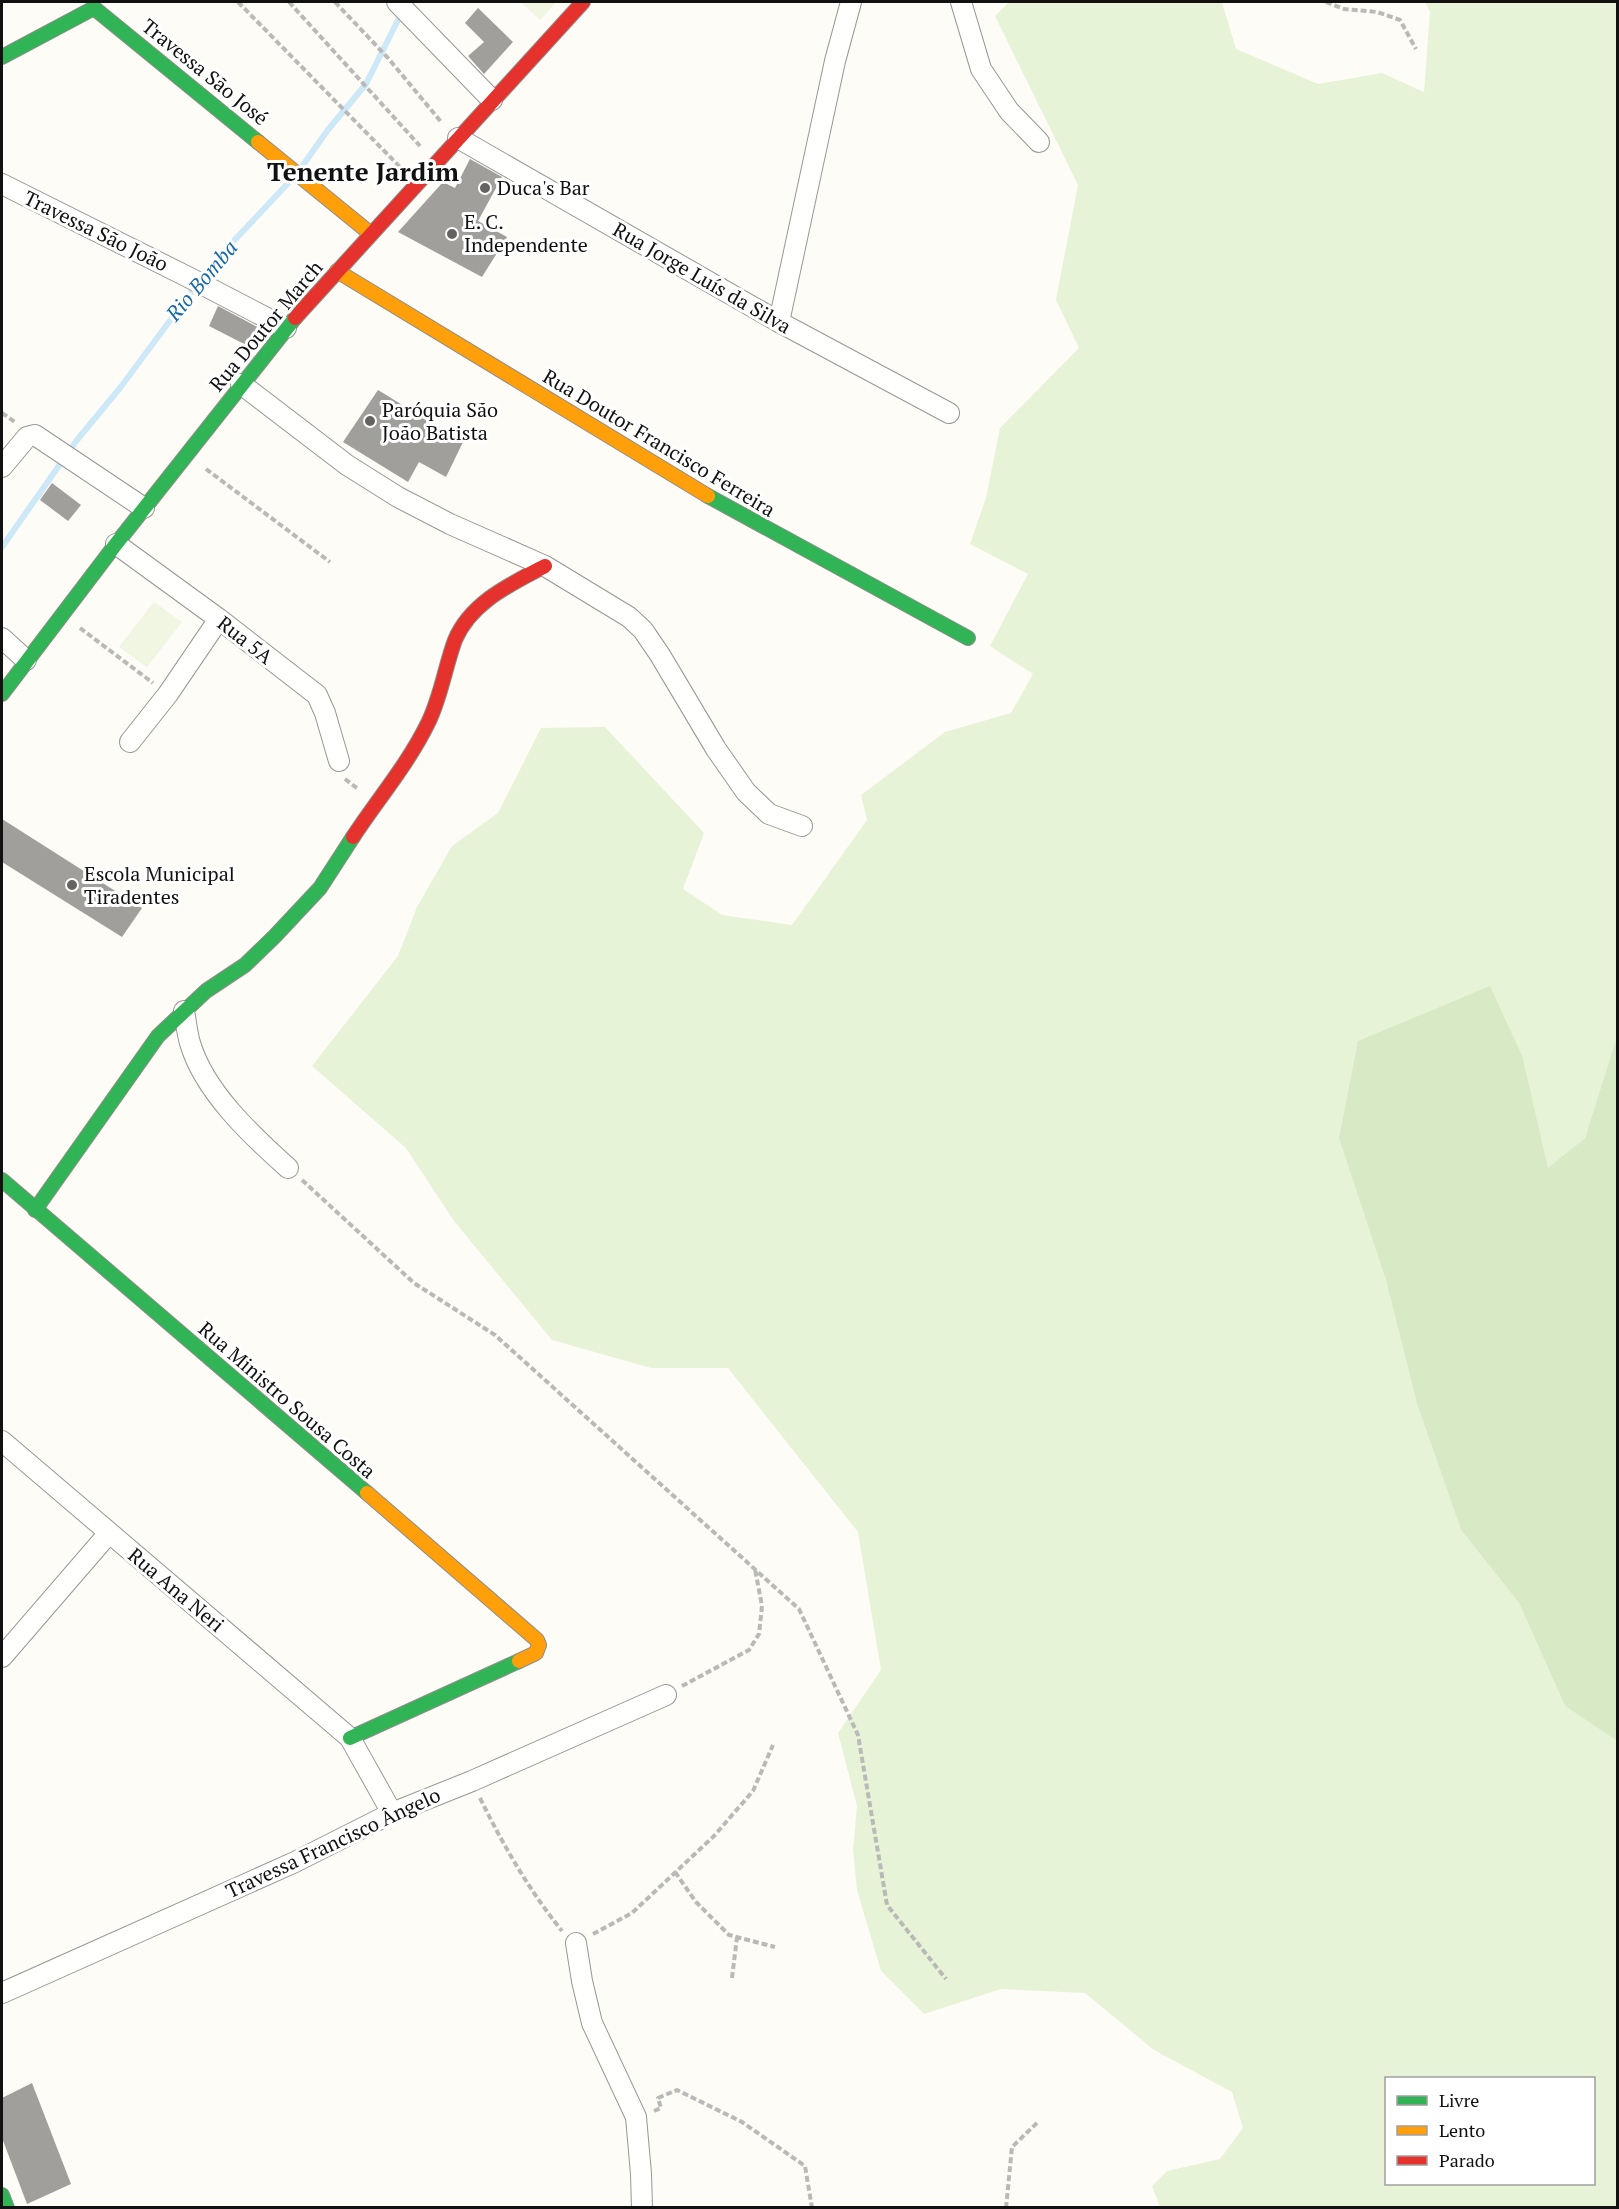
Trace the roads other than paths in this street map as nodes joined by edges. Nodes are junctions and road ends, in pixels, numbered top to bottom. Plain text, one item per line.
1 (397, 2) edge
2 (583, 2) edge
3 (851, 2) edge
4 (961, 2) edge
5 (2, 57) edge
6 (492, 100) junction
7 (458, 138) junction
8 (1039, 142) dead end
9 (2, 184) edge
10 (371, 234) junction
11 (337, 271) junction
12 (779, 322) junction
13 (286, 328) junction
14 (241, 384) junction
15 (949, 413) dead end
16 (2, 467) edge
17 (144, 508) junction
18 (116, 544) junction
19 (545, 566) junction
20 (219, 619) junction
21 (2, 638) edge
22 (968, 638) dead end
23 (26, 660) junction
24 (2, 694) edge
25 (130, 742) dead end
26 (339, 761) road end
27 (802, 826) dead end
28 (184, 1011) junction
29 (288, 1168) road end
30 (2, 1180) edge
31 (35, 1210) junction
32 (2, 1441) edge
33 (110, 1533) junction
34 (2, 1657) edge
35 (666, 1695) road end
36 (350, 1738) junction
37 (392, 1813) junction
38 (576, 1943) road end
39 (2, 1993) edge
40 (2, 2195) edge
41 (7, 2208) edge
42 (642, 2208) edge

1 - 6 street
2 - 6 street, Rua Doutor March
3 - 12 street
4 - 8 street
5 - 10 street, Travessa São José
6 - 7 street, Rua Doutor March
7 - 10 street, Rua Doutor March
7 - 12 street, Rua Jorge Luís da Silva
9 - 13 street, Travessa São João
10 - 11 street, Rua Doutor March
11 - 13 street, Rua Doutor March
11 - 22 street, Rua Doutor Francisco Ferreira
12 - 15 street, Rua Jorge Luís da Silva
13 - 14 street, Rua Doutor March
14 - 17 street, Rua Doutor March
14 - 19 street
16 - 17 street
17 - 18 street, Rua Doutor March
18 - 20 street, Rua 5A
18 - 23 street, Rua Doutor March
19 - 27 street
19 - 28 street
20 - 25 street
20 - 26 street, Rua 5A
21 - 23 street
23 - 24 street, Rua Doutor March
28 - 29 street
28 - 31 street
30 - 31 street, Rua Ministro Sousa Costa
31 - 36 street, Rua Ministro Sousa Costa
32 - 33 street, Rua Ana Neri
33 - 34 street
33 - 36 street, Rua Ana Neri
35 - 37 street, Travessa Francisco Ângelo
36 - 37 street, Rua Ana Neri
37 - 39 street, Travessa Francisco Ângelo
38 - 42 street
40 - 41 street

